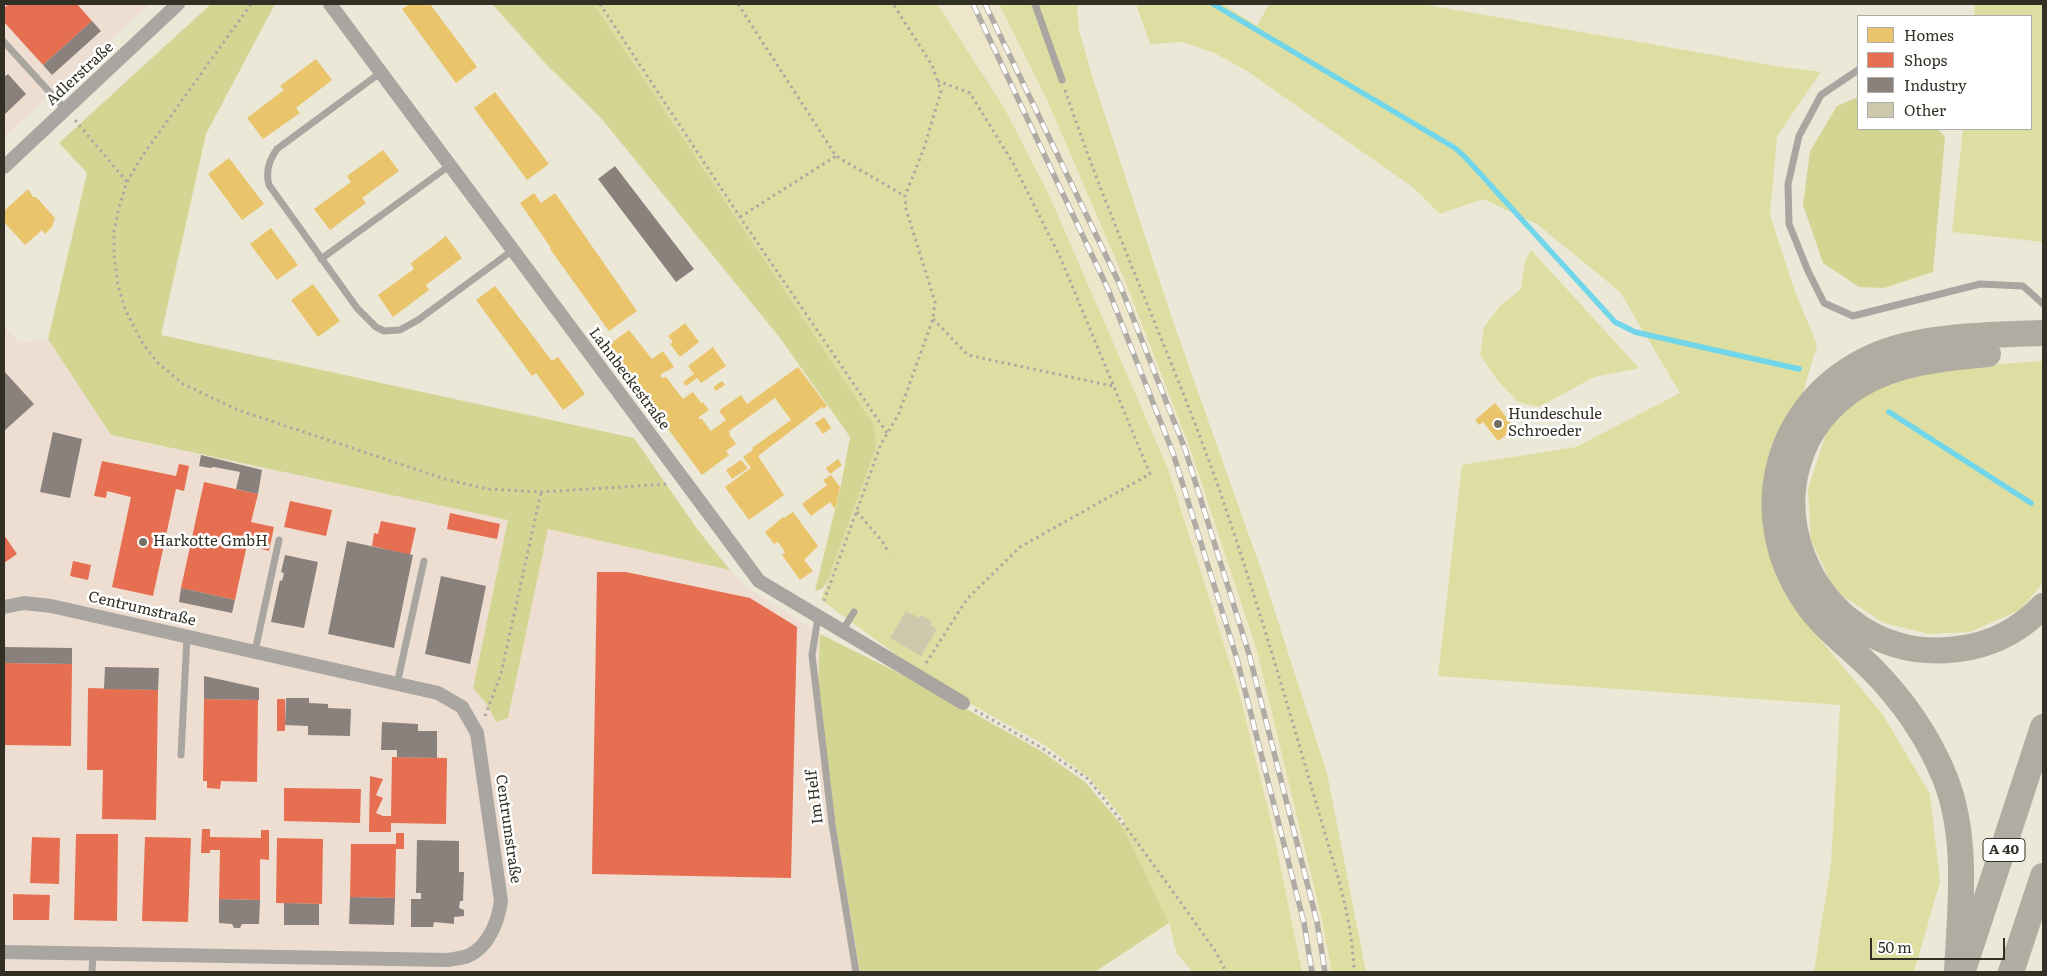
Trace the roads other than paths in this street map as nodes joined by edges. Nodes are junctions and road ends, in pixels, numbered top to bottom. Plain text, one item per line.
1 (178, 4) edge
2 (330, 4) edge
3 (1035, 4) edge
4 (4, 42) edge
5 (1857, 71) edge
6 (380, 73) junction
7 (1062, 80) road end
8 (66, 110) junction
9 (449, 166) junction
10 (4, 167) edge
11 (513, 250) junction
12 (321, 259) junction
13 (2043, 304) edge
14 (2043, 333) edge
15 (2043, 350) edge
16 (279, 540) dead end
17 (424, 561) dead end
18 (2043, 606) edge
19 (4, 607) edge
20 (854, 612) dead end
21 (818, 617) junction
22 (842, 631) junction
23 (187, 636) junction
24 (255, 651) junction
25 (397, 684) junction
26 (963, 704) road end
27 (2043, 728) edge
28 (182, 754) dead end
29 (2043, 876) edge
30 (4, 952) edge
31 (92, 954) junction
32 (92, 972) edge
33 (856, 972) edge
34 (1957, 972) edge
35 (1963, 972) edge
36 (2011, 972) edge

1 - 8 street, Adlerstraße
2 - 6 street, Lahnbeckestraße
3 - 7 lane
4 - 8 lane
5 - 13 lane
6 - 9 street, Lahnbeckestraße
6 - 12 lane
8 - 10 street, Adlerstraße
9 - 11 street, Lahnbeckestraße
9 - 12 lane
11 - 12 lane
11 - 21 street, Lahnbeckestraße
14 - 34 highway
15 - 18 highway
16 - 24 lane
17 - 25 lane
19 - 23 street, Centrumstraße
20 - 22 lane
21 - 22 street, Lahnbeckestraße
21 - 33 lane, Im Helf
22 - 26 street, Lahnbeckestraße
23 - 24 street, Centrumstraße
23 - 28 lane
24 - 25 street, Centrumstraße
25 - 31 street, Centrumstraße
27 - 35 highway, A 40
29 - 36 highway
30 - 31 street, Centrumstraße
31 - 32 lane

